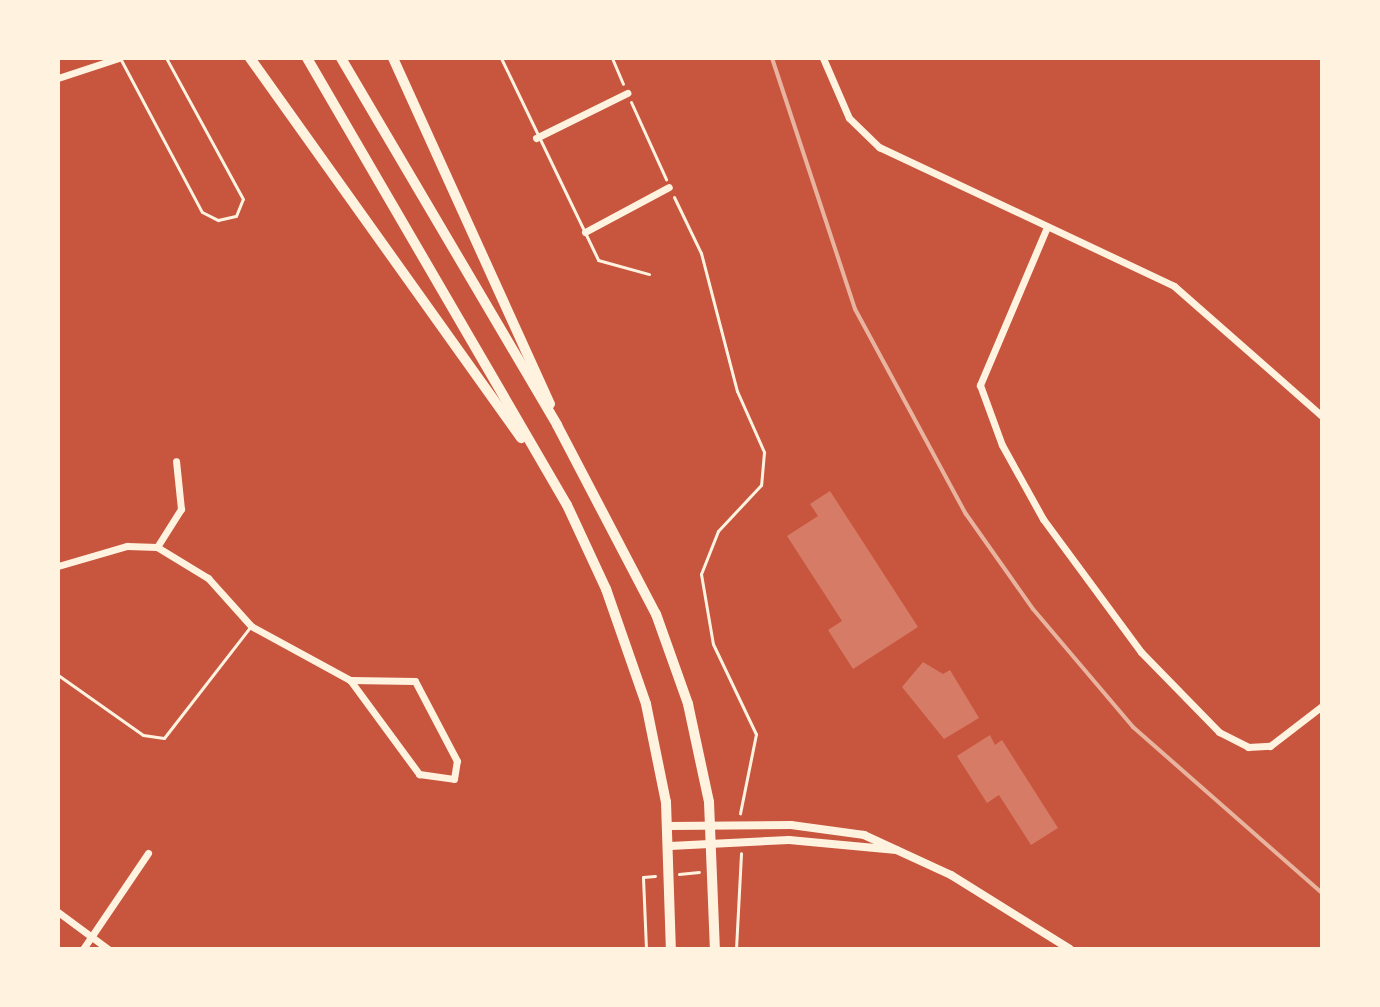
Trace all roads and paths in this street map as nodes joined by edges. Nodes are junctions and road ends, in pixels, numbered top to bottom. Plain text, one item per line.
1 (119, 58) edge
2 (166, 58) edge
3 (250, 58) edge
4 (307, 58) edge
5 (341, 58) edge
6 (393, 58) edge
7 (501, 58) edge
8 (612, 58) edge
9 (823, 58) edge
10 (58, 78) edge
11 (627, 93) junction
12 (536, 138) junction
13 (669, 187) junction
14 (1047, 227) junction
15 (585, 232) junction
16 (649, 274) dead end
17 (1322, 416) edge
18 (557, 425) junction
19 (176, 461) dead end
20 (552, 478) junction
21 (157, 547) junction
22 (58, 566) edge
23 (251, 626) junction
24 (58, 675) edge
25 (350, 680) junction
26 (1322, 706) edge
27 (740, 811) dead end
28 (713, 825) junction
29 (669, 826) junction
30 (715, 843) junction
31 (670, 846) junction
32 (902, 850) junction
33 (148, 853) dead end
34 (741, 863) dead end
35 (735, 870) junction
36 (716, 871) junction
37 (671, 874) junction
38 (58, 912) edge
39 (92, 938) junction
40 (83, 949) edge
41 (108, 949) edge
42 (646, 949) edge
43 (671, 949) edge
44 (715, 949) edge
45 (736, 949) edge
46 (1070, 949) edge

1 - 2 lane
1 - 10 street
3 - 20 main road
4 - 20 main road
5 - 18 main road
6 - 18 main road
7 - 12 lane
8 - 11 path
9 - 14 street
11 - 12 street
11 - 13 path
12 - 15 lane
13 - 15 street
13 - 27 path
14 - 17 street
14 - 26 street
15 - 16 lane
18 - 28 main road
19 - 21 street
20 - 29 main road
21 - 22 street
21 - 23 street
23 - 24 lane
23 - 25 street
25 - 25 street
28 - 29 street
28 - 30 main road
28 - 32 street
29 - 31 main road
30 - 31 street
30 - 32 street
30 - 36 main road
31 - 37 main road
32 - 46 street
33 - 39 street
34 - 35 path
35 - 36 path
35 - 45 path
36 - 37 path
36 - 44 main road
37 - 42 path
37 - 43 main road
38 - 39 street
39 - 40 street
39 - 41 street

